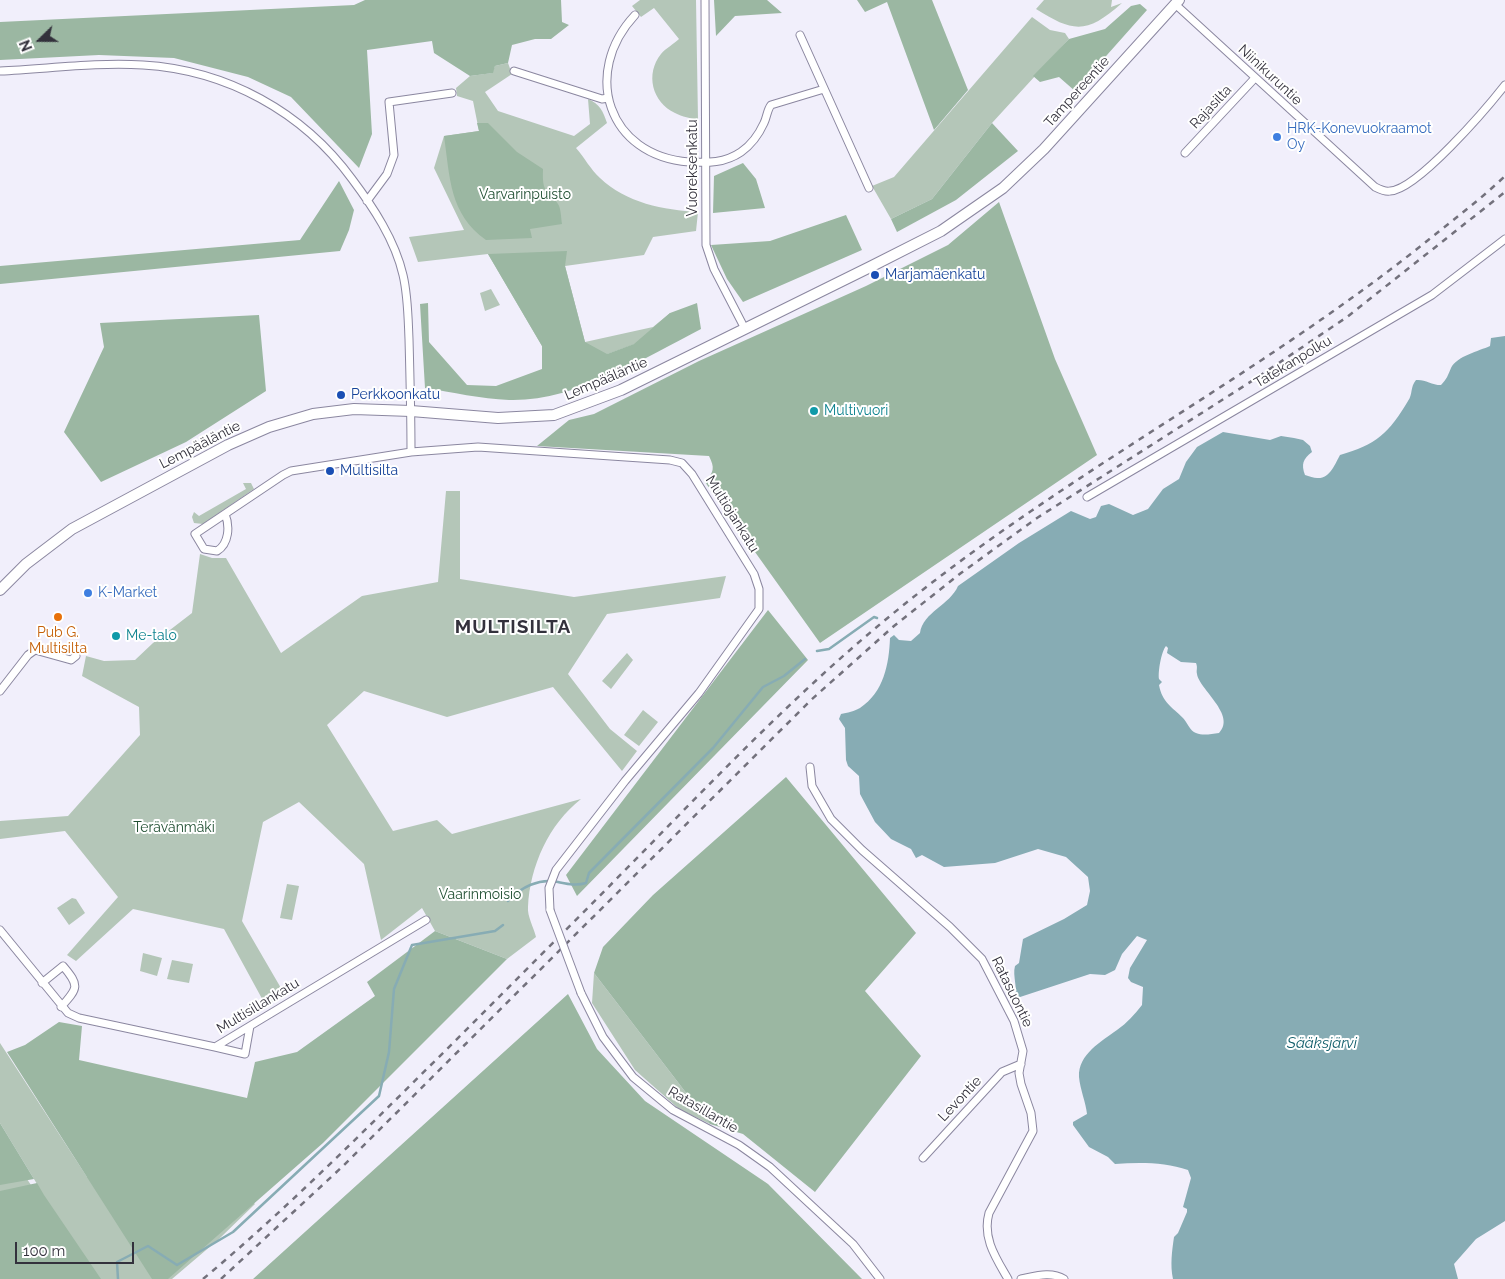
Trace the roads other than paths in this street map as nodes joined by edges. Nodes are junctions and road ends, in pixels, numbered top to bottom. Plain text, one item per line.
1 (705, 0) edge
2 (1177, 2) edge
3 (635, 15) dead end
4 (800, 35) dead end
5 (0, 71) edge
6 (514, 71) dead end
7 (1255, 78) junction
8 (1505, 85) edge
9 (824, 89) junction
10 (452, 93) dead end
11 (608, 98) junction
12 (1185, 153) dead end
13 (706, 163) junction
14 (868, 188) dead end
15 (991, 198) joint
16 (367, 201) junction
17 (1505, 239) edge
18 (744, 327) junction
19 (411, 411) junction
20 (411, 452) junction
21 (1087, 497) dead end
22 (225, 514) junction
23 (0, 590) edge
24 (76, 656) dead end
25 (0, 692) edge
26 (810, 767) dead end
27 (609, 801) joint
28 (426, 920) dead end
29 (0, 930) edge
30 (42, 984) junction
31 (61, 1006) junction
32 (250, 1026) junction
33 (216, 1047) junction
34 (1020, 1064) junction
35 (923, 1158) dead end
36 (880, 1279) edge
37 (1008, 1279) edge
38 (1021, 1279) edge
39 (1064, 1279) edge

1 - 13 street, Vuoreksenkatu
2 - 7 street, Niinikuruntie
2 - 15 main road, Tampereentie
3 - 11 street
4 - 9 street
5 - 16 street
6 - 11 street
7 - 8 street, Niinikuruntie
7 - 12 street, Rajasilta
9 - 13 street
9 - 14 street
10 - 16 street
11 - 13 street
13 - 18 street, Vuoreksenkatu
15 - 18 main road, Lempääläntie
16 - 19 street
17 - 21 street, Tatekanpolku
18 - 19 main road, Lempääläntie
19 - 20 street
19 - 23 main road, Lempääläntie
20 - 22 street, Multiojankatu
20 - 27 street, Multiojankatu
22 - 22 street, Multiojankatu
24 - 25 street
26 - 34 street, Ratasuontie
27 - 36 street, Ratasillantie, bridge
28 - 32 street, Multisillankatu
29 - 30 street, Multisillankatu
30 - 31 street, Multisillankatu
30 - 31 street
31 - 33 street, Multisillankatu
32 - 33 street, Multisillankatu
32 - 33 street
34 - 35 street, Levontie
34 - 37 street, Ratasuontie
38 - 39 street

